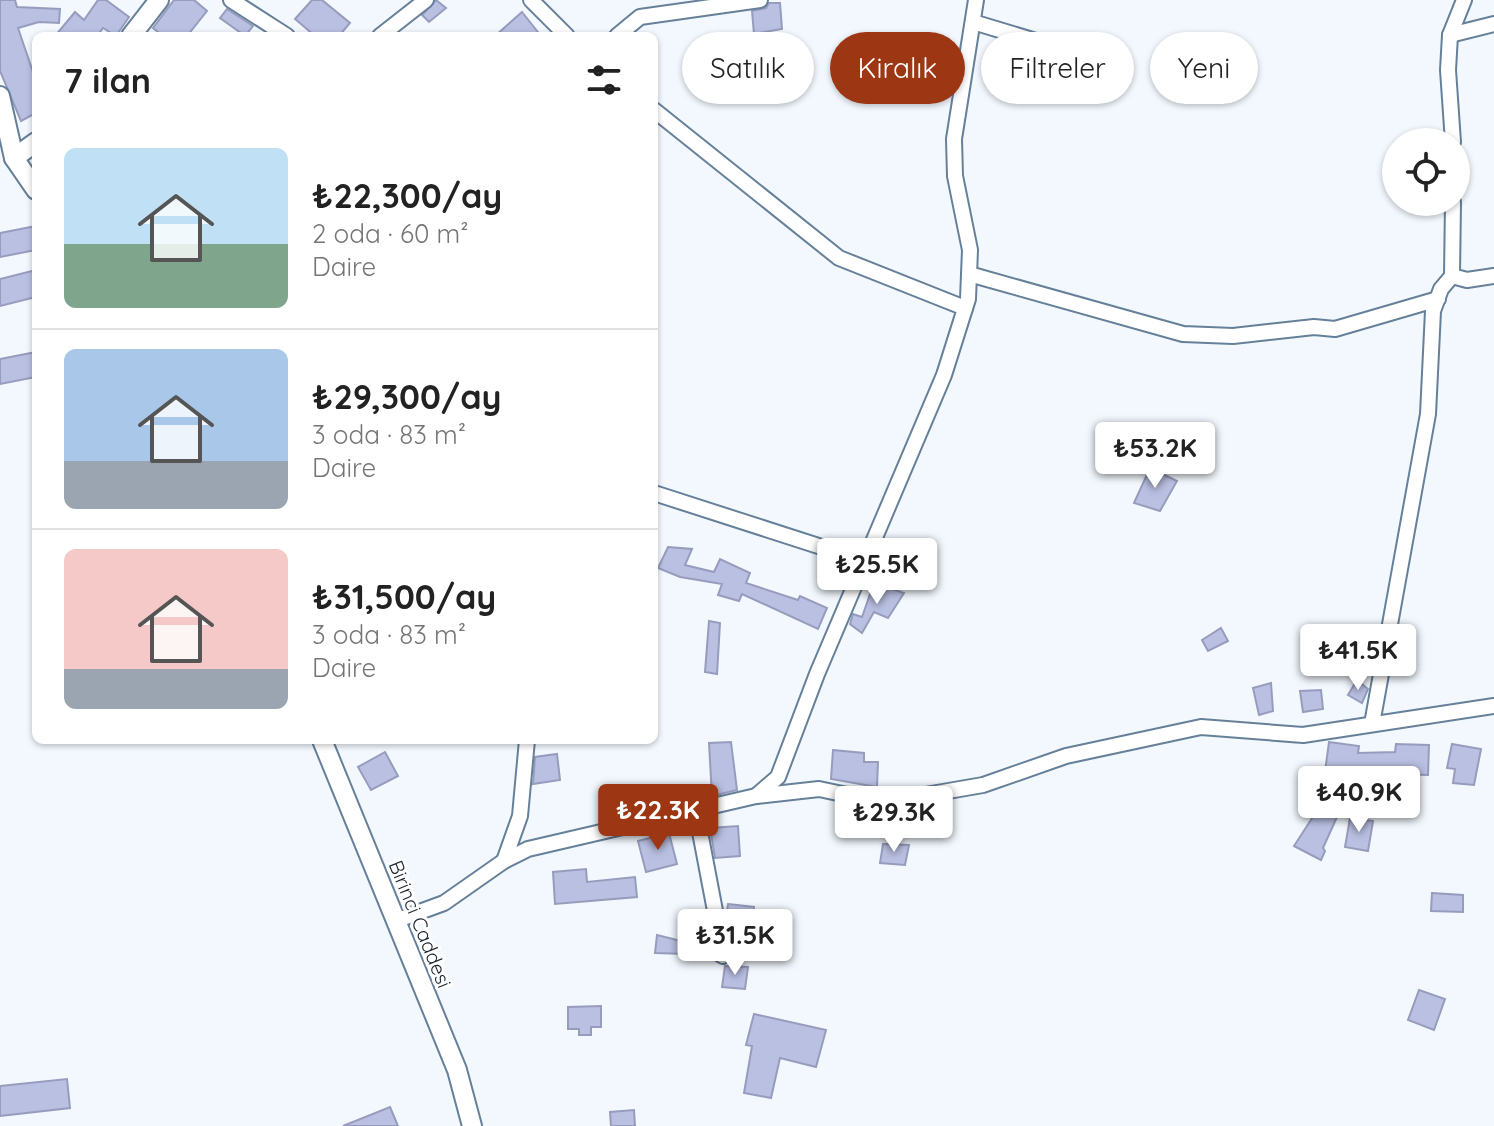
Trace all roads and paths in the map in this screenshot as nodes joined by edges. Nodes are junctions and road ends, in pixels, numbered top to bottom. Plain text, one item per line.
1 (159, 0) edge
2 (231, 0) edge
3 (426, 0) edge
4 (531, 0) edge
5 (636, 0) edge
6 (760, 0) edge
7 (976, 0) edge
8 (1464, 0) edge
9 (640, 17) junction
10 (973, 22) junction
11 (1494, 24) edge
12 (134, 32) edge
13 (281, 32) edge
14 (385, 32) edge
15 (563, 32) edge
16 (622, 32) edge
17 (1006, 32) edge
18 (1450, 35) junction
19 (2, 105) edge
20 (658, 113) edge
21 (1452, 128) edge
22 (32, 145) edge
23 (14, 158) junction
24 (32, 184) edge
25 (1453, 216) edge
26 (969, 274) junction
27 (1452, 276) junction
28 (1494, 276) edge
29 (1438, 299) junction
30 (965, 308) junction
31 (658, 494) edge
32 (865, 561) junction
33 (1494, 706) edge
34 (1372, 724) junction
35 (324, 744) edge
36 (527, 744) edge
37 (756, 796) junction
38 (696, 811) junction
39 (504, 861) junction
40 (395, 921) junction
41 (723, 956) dead end
42 (472, 1126) edge

1 - 12 street
2 - 13 street
3 - 14 street
4 - 15 street
5 - 9 street
6 - 9 street
7 - 10 street
8 - 18 street
9 - 16 street
10 - 17 street
10 - 26 street
11 - 18 street
18 - 21 street
19 - 23 street
20 - 30 street
22 - 23 street
23 - 24 street
25 - 27 street
26 - 29 street
26 - 30 street
27 - 28 street
27 - 29 street
29 - 34 street
30 - 32 street
31 - 32 street
32 - 37 street
33 - 34 street
34 - 37 street
35 - 40 street, Birinci Caddesi
36 - 39 street
37 - 38 street
38 - 39 street
38 - 41 street
39 - 40 street
40 - 42 street, Birinci Caddesi

